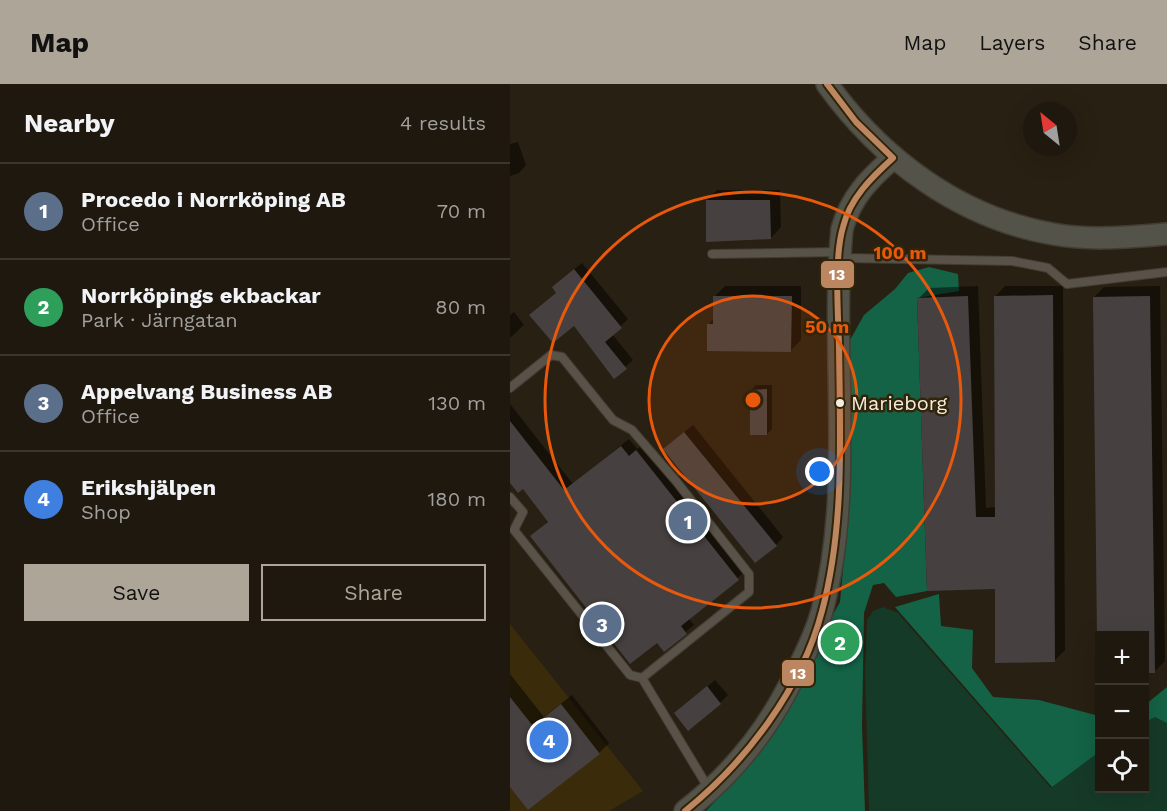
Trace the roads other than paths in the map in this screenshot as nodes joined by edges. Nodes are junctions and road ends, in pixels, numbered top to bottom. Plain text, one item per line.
1 (827, 84) edge
2 (892, 158) junction
3 (1167, 234) edge
4 (712, 254) dead end
5 (840, 255) junction
6 (1167, 272) edge
7 (510, 388) edge
8 (510, 497) edge
9 (642, 678) junction
10 (710, 790) junction
11 (685, 811) edge

1 - 2 street
2 - 3 street
2 - 5 street
4 - 5 lane
5 - 6 lane
5 - 10 street
7 - 9 lane
8 - 9 lane
9 - 10 lane
10 - 11 street

